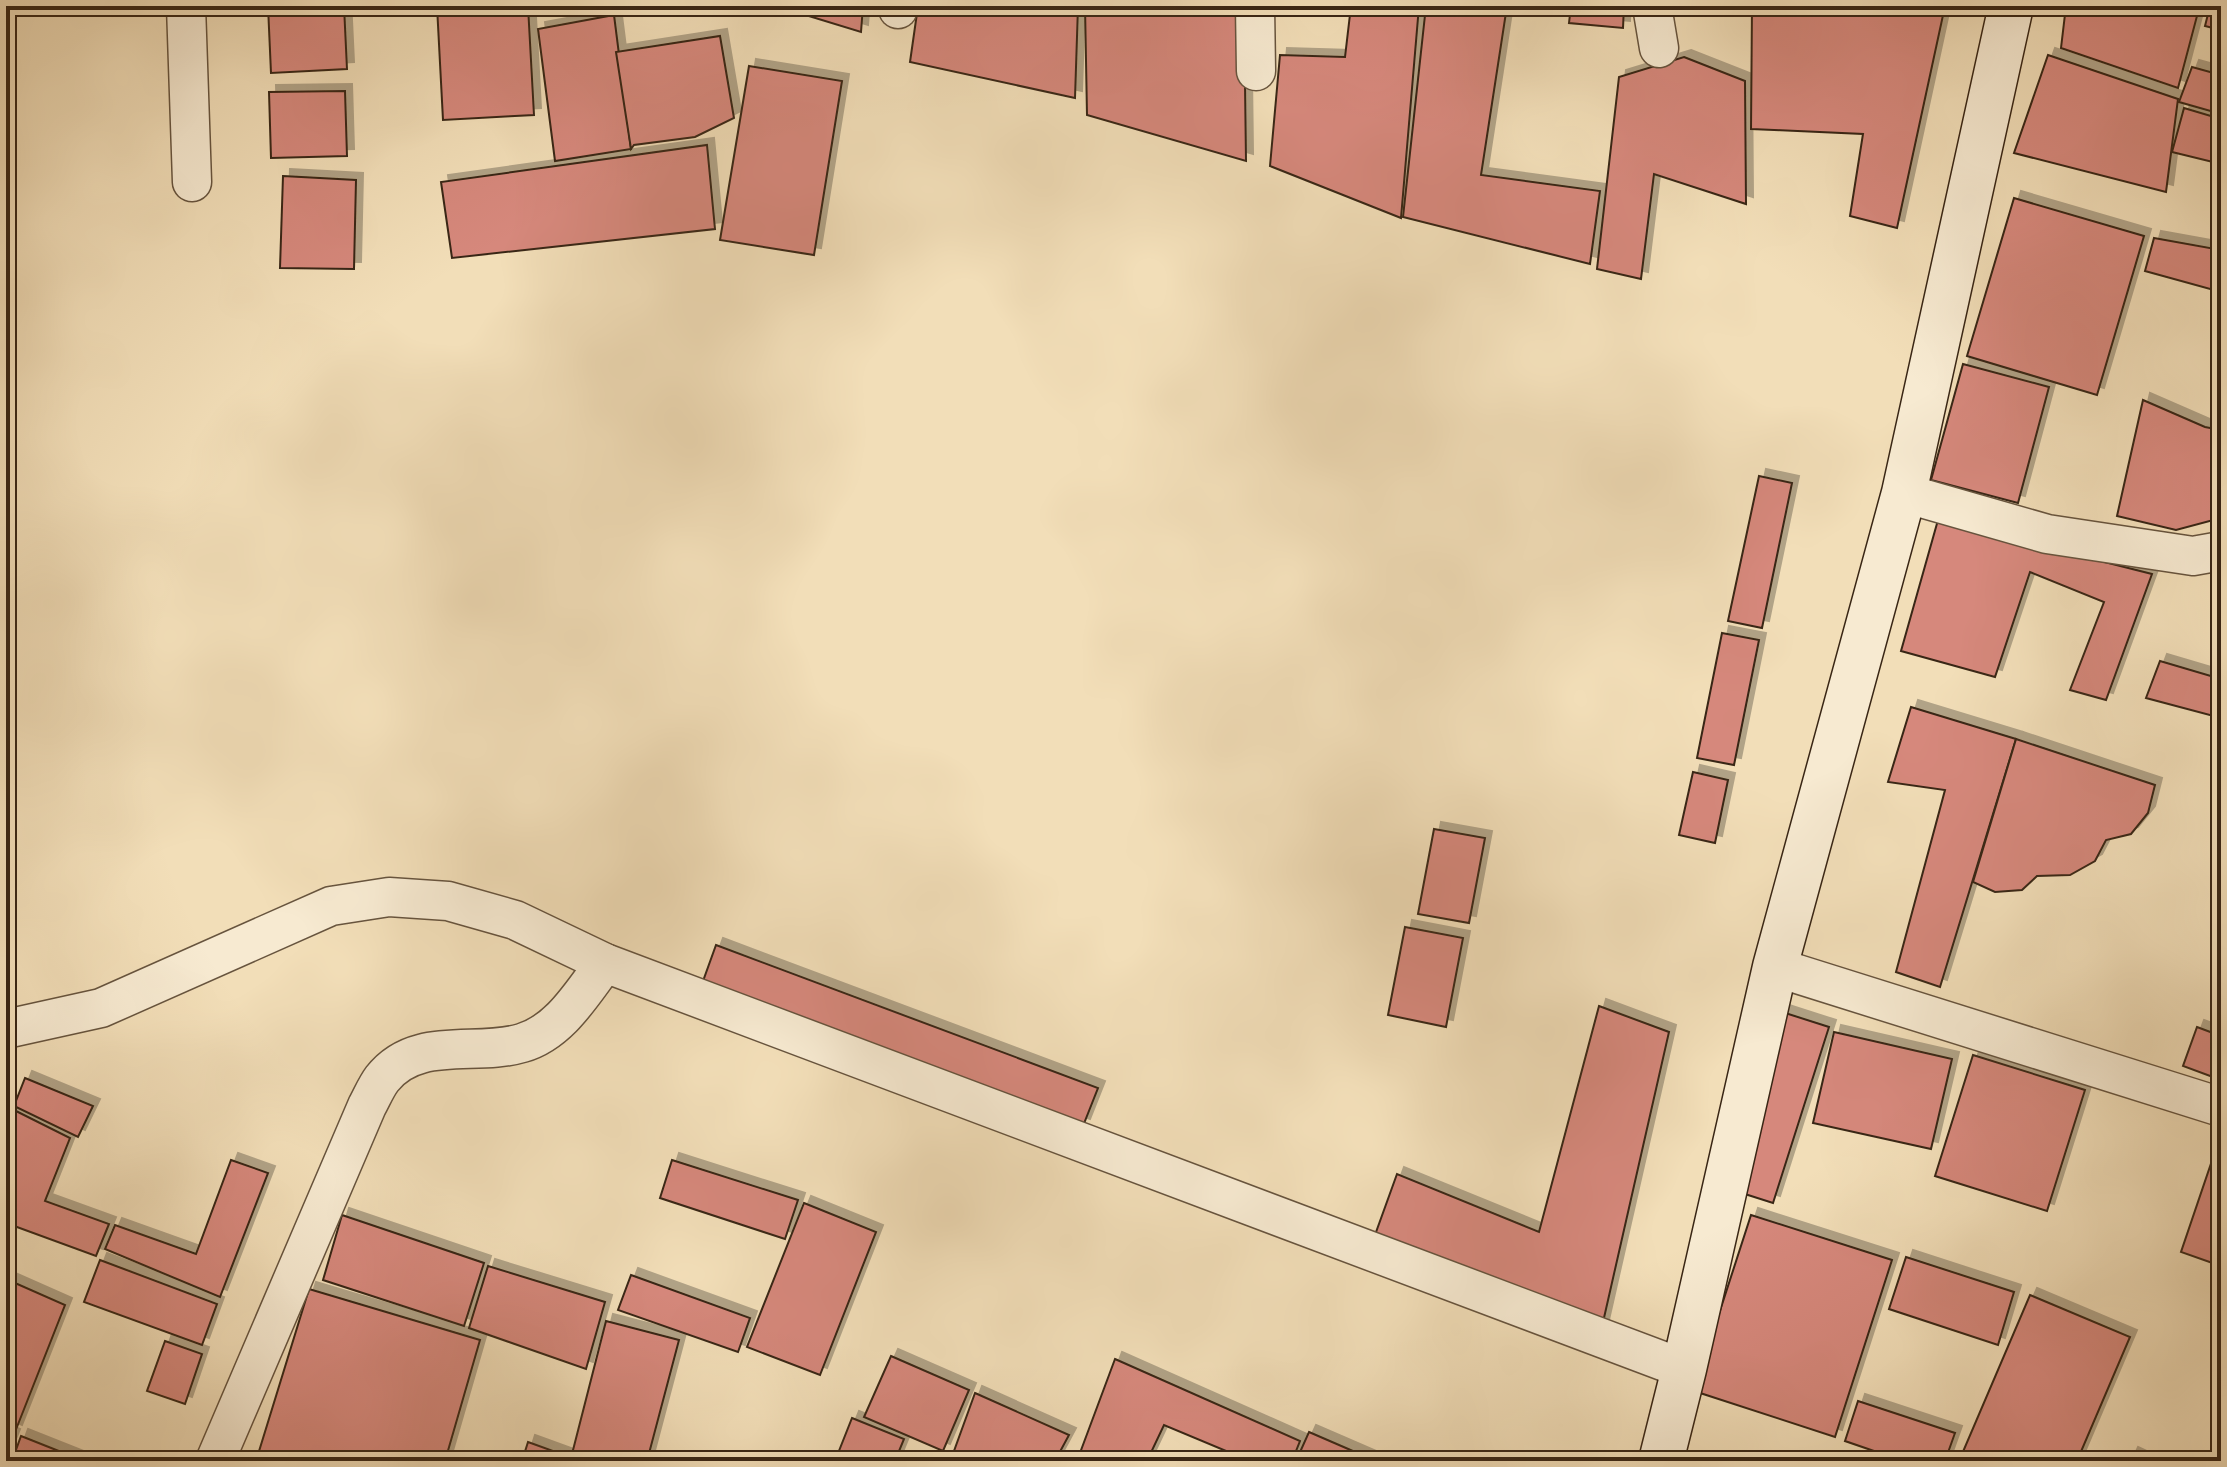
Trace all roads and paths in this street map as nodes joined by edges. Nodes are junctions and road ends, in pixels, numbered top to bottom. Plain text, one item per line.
1 (186, 6) edge
2 (1255, 6) edge
3 (1652, 6) edge
4 (2011, 6) edge
5 (1659, 48) dead end
6 (1256, 71) dead end
7 (192, 182) dead end
8 (1904, 493) junction
9 (2221, 551) edge
10 (605, 963) junction
11 (1775, 967) junction
12 (8, 1035) edge
13 (2221, 1107) edge
14 (1684, 1369) junction
15 (1663, 1460) edge
16 (215, 1461) edge

1 - 7 street
2 - 6 street
3 - 5 street
4 - 8 street
8 - 9 street
8 - 11 street
10 - 12 street
10 - 14 street
10 - 16 street
11 - 13 street
11 - 14 street
14 - 15 street

